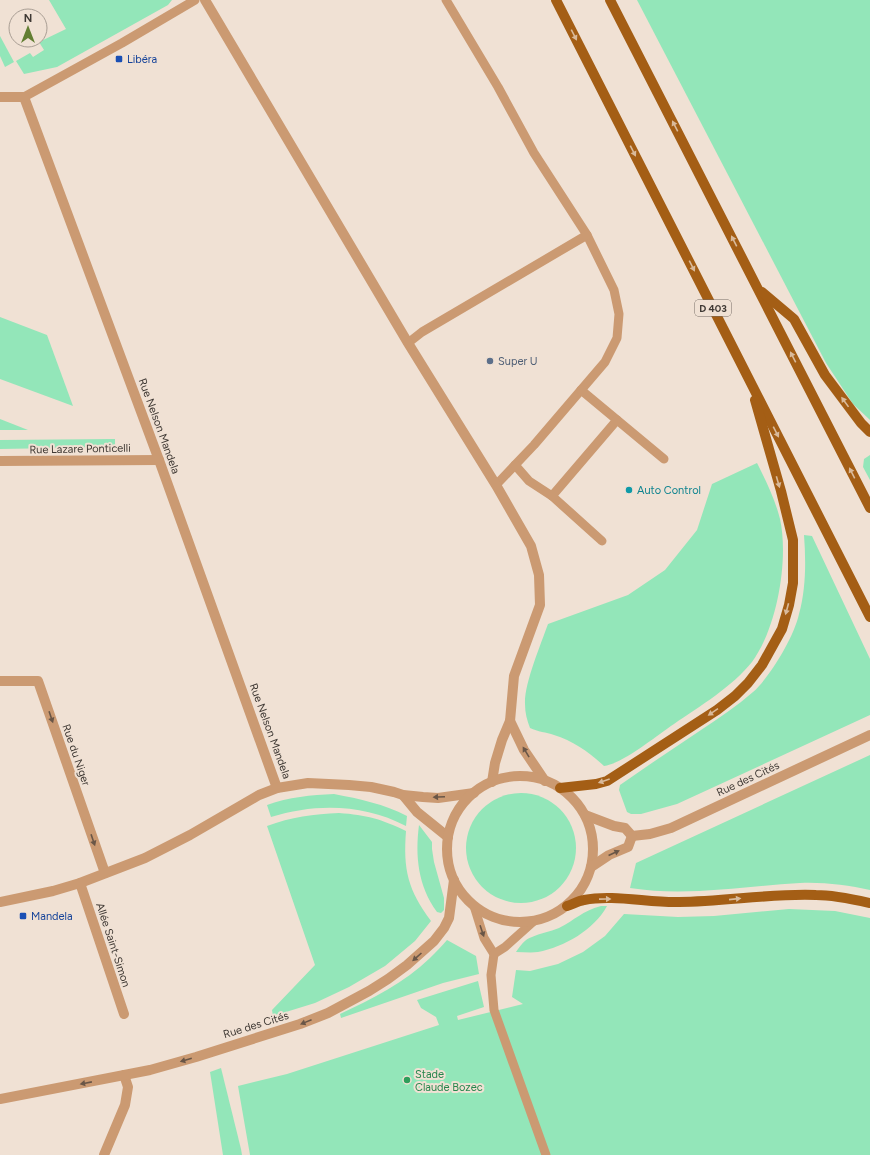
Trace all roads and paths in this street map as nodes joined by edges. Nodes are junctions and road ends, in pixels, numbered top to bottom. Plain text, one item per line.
1 (194, 0) edge
2 (205, 0) edge
3 (446, 0) edge
4 (556, 0) edge
5 (610, 0) edge
6 (0, 97) edge
7 (24, 97) junction
8 (587, 235) junction
9 (759, 290) junction
10 (408, 343) junction
11 (748, 377) junction
12 (581, 390) junction
13 (617, 420) junction
14 (870, 432) edge
15 (664, 459) dead end
16 (159, 460) junction
17 (0, 461) edge
18 (515, 464) junction
19 (496, 485) junction
20 (552, 496) junction
21 (870, 508) edge
22 (602, 541) dead end
23 (870, 617) edge
24 (0, 681) edge
25 (510, 721) junction
26 (870, 735) edge
27 (545, 781) junction
28 (492, 782) junction
29 (277, 788) junction
30 (560, 788) junction
31 (474, 793) junction
32 (403, 795) junction
33 (585, 815) junction
34 (632, 836) junction
35 (448, 837) junction
36 (591, 867) junction
37 (105, 873) junction
38 (454, 880) junction
39 (80, 883) junction
40 (0, 902) edge
41 (870, 903) edge
42 (474, 906) junction
43 (567, 906) junction
44 (534, 921) junction
45 (494, 954) junction
46 (124, 1014) dead end
47 (124, 1075) junction
48 (0, 1099) edge
49 (104, 1155) edge
50 (546, 1155) edge

1 - 7 lane
2 - 10 street
3 - 8 lane
4 -> 11 main road, D 403
9 -> 5 main road
6 - 7 street
7 - 16 street, Rue Nelson Mandela
8 - 10 lane
8 - 12 lane
14 -> 9 main road
21 -> 9 main road
10 - 19 street
11 -> 23 main road, D 403
11 -> 30 main road
12 - 13 lane
12 - 18 lane
13 - 15 lane
13 - 20 lane
16 - 17 street, Rue Lazare Ponticelli
16 - 29 street, Rue Nelson Mandela
18 - 19 lane
18 - 20 lane
19 - 25 street
20 - 22 lane
24 -> 37 street, Rue du Niger
27 -> 25 street
25 - 28 street
26 - 34 street, Rue des Cités
27 - 28 street, Rue des Cités
27 - 30 street, Rue des Cités
28 - 31 street, Rue des Cités
29 - 32 street
29 - 37 street
30 - 33 street, Rue des Cités
31 -> 32 street
31 - 35 street, Rue des Cités
32 - 35 street
33 - 34 street, Rue des Cités
33 - 36 street, Rue des Cités
36 -> 34 street
35 - 38 street, Rue des Cités
36 - 43 street, Rue des Cités
37 - 39 street
38 - 42 street, Rue des Cités
38 -> 47 street, Rue des Cités
39 - 40 street
39 - 46 street, Allée Saint-Simon
43 -> 41 main road
42 - 44 street, Rue des Cités
42 -> 45 lane
43 - 44 street, Rue des Cités
44 - 45 lane
45 - 50 lane
47 -> 48 street, Rue des Cités
47 - 49 street

